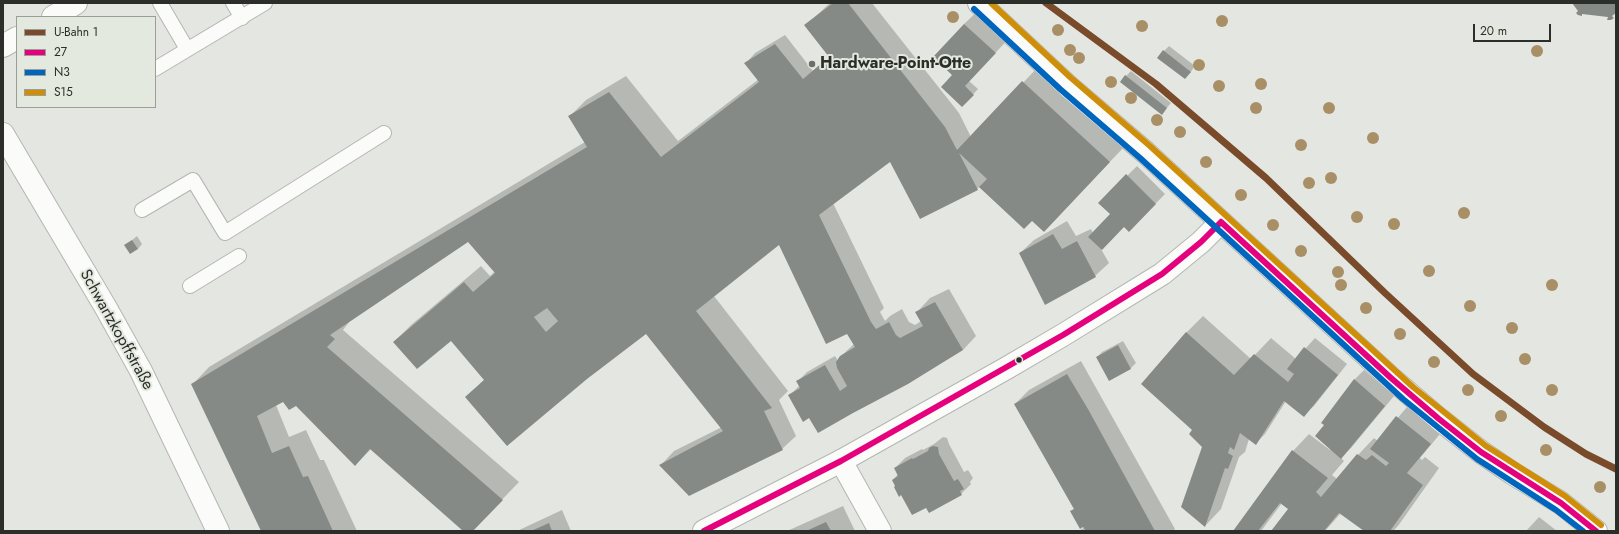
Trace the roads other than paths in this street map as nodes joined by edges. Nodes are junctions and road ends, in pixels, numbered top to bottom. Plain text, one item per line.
1 (76, 3) edge
2 (160, 3) edge
3 (233, 3) edge
4 (265, 3) edge
5 (979, 3) edge
6 (55, 16) edge
7 (242, 18) junction
8 (16, 39) edge
9 (3, 46) edge
10 (187, 49) junction
11 (156, 68) edge
12 (3, 134) edge
13 (384, 134) dead end
14 (142, 210) dead end
15 (1221, 222) junction
16 (239, 256) dead end
17 (190, 286) dead end
18 (841, 461) junction
19 (218, 531) edge
20 (704, 531) edge
21 (880, 531) edge
22 (1596, 531) edge

1 - 6 street
2 - 10 lane
3 - 7 lane
4 - 7 lane
5 - 15 street
7 - 10 lane
8 - 9 street
10 - 11 lane
12 - 19 street, Schwartzkopffstraße
13 - 14 lane
15 - 18 street
15 - 22 street
16 - 17 lane
18 - 20 street
18 - 21 street

